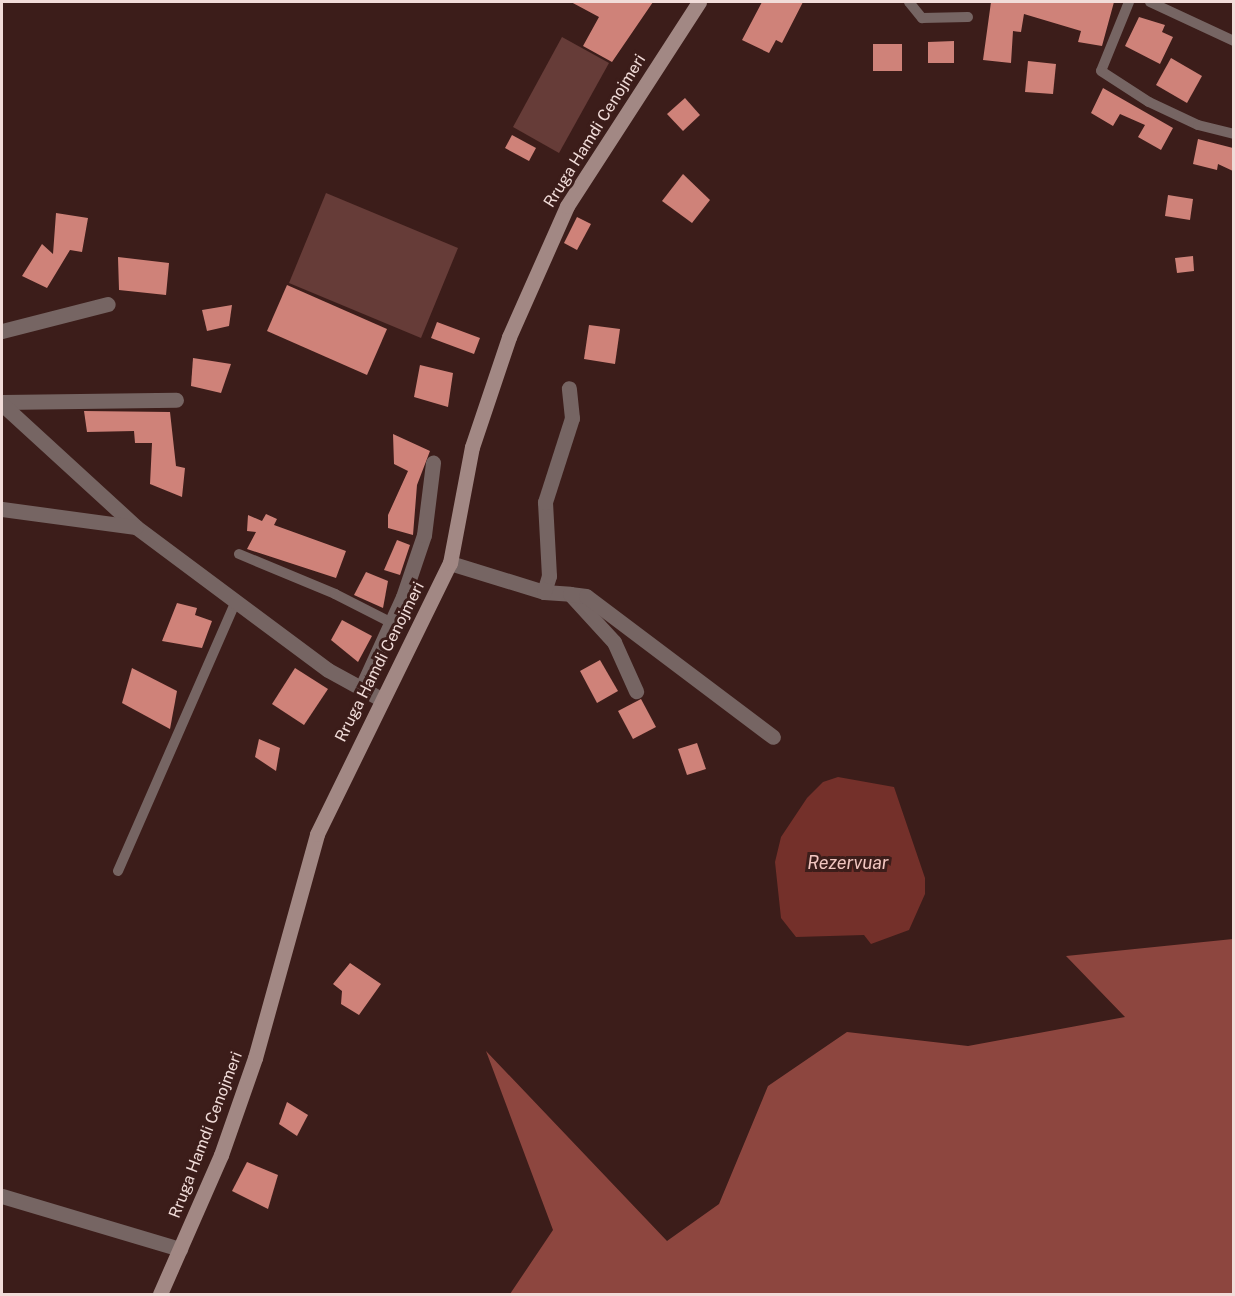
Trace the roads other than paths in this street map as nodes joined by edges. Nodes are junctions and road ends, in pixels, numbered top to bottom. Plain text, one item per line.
1 (699, 2) edge
2 (909, 2) edge
3 (1130, 2) edge
4 (1150, 2) edge
5 (968, 17) dead end
6 (1233, 41) edge
7 (1233, 134) edge
8 (108, 304) dead end
9 (2, 331) edge
10 (569, 388) dead end
11 (176, 399) dead end
12 (2, 403) edge
13 (433, 463) dead end
14 (2, 509) edge
15 (136, 527) junction
16 (239, 554) dead end
17 (450, 563) junction
18 (544, 592) junction
19 (570, 594) junction
20 (236, 601) junction
21 (392, 624) junction
22 (361, 690) junction
23 (636, 691) dead end
24 (381, 699) junction
25 (773, 737) dead end
26 (118, 871) dead end
27 (2, 1196) edge
28 (180, 1249) junction
29 (160, 1294) edge

1 - 17 street, Rruga Hamdi Cenojmeri
2 - 5 lane
3 - 7 lane
4 - 6 lane
8 - 9 street
10 - 18 street
11 - 12 street
12 - 15 street
13 - 21 street
14 - 15 street
15 - 20 street
16 - 21 lane
17 - 18 street
17 - 24 street, Rruga Hamdi Cenojmeri
18 - 19 street
19 - 23 street
19 - 25 street
20 - 22 street
20 - 26 lane
21 - 22 street
22 - 24 street
24 - 28 street, Rruga Hamdi Cenojmeri
27 - 28 street
28 - 29 street, Rruga Hamdi Cenojmeri

